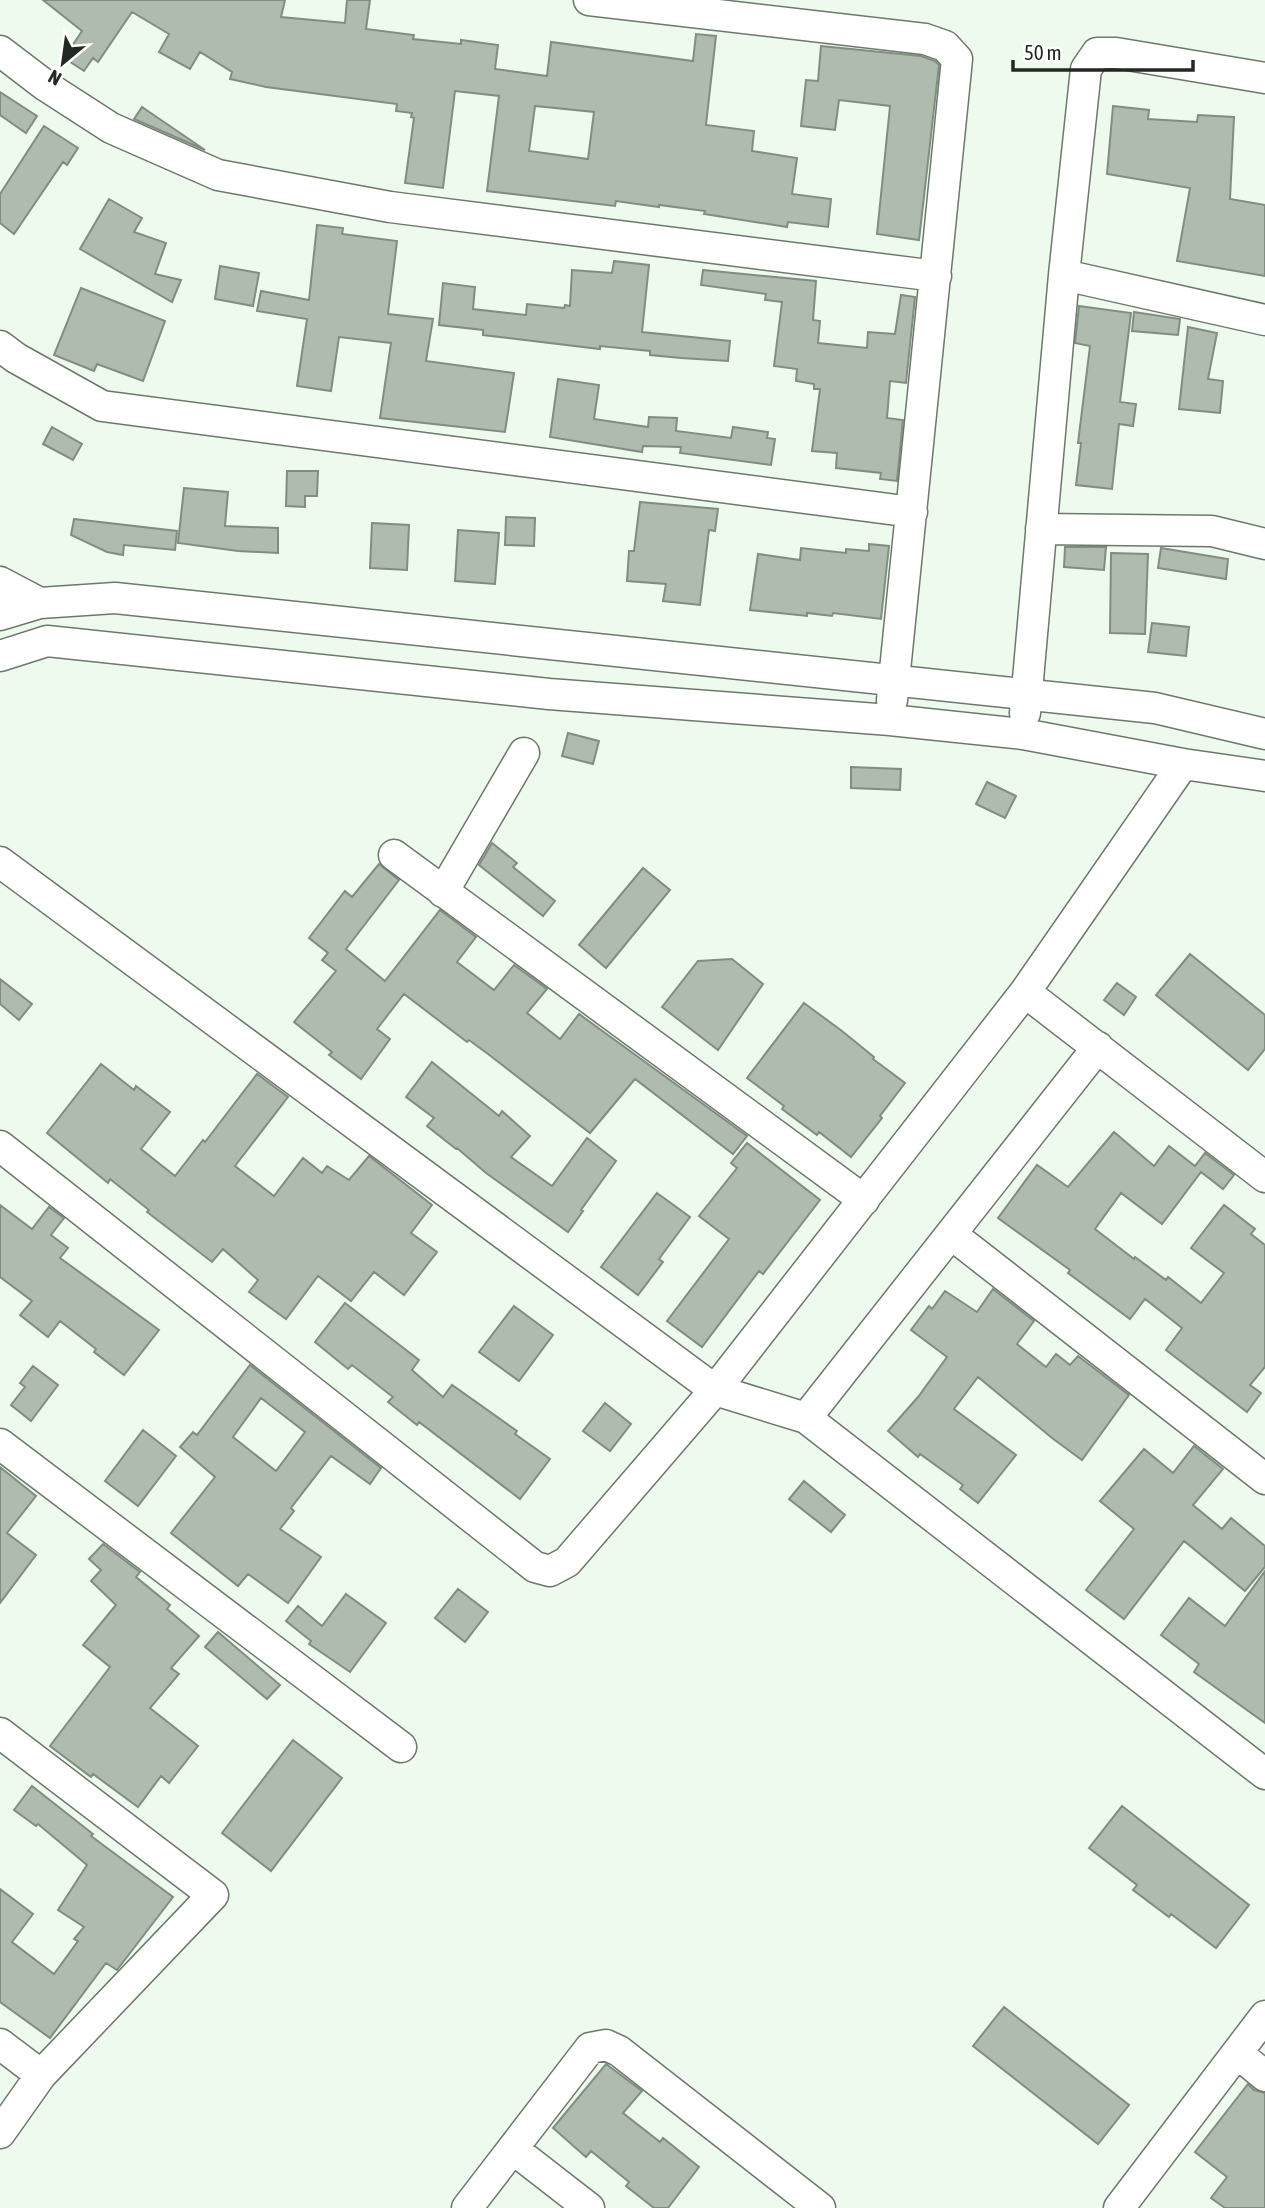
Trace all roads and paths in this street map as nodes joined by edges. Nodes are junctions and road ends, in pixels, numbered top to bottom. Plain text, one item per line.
1 (589, 0) edge
2 (0, 51) edge
3 (1265, 78) edge
4 (1064, 275) junction
5 (936, 276) junction
6 (1265, 320) edge
7 (0, 346) edge
8 (912, 512) junction
9 (1041, 529) junction
10 (1265, 544) edge
11 (0, 582) edge
12 (40, 603) junction
13 (0, 615) edge
14 (0, 656) edge
15 (894, 681) junction
16 (1026, 694) junction
17 (890, 720) junction
18 (1023, 734) junction
19 (1265, 734) edge
20 (524, 753) dead end
21 (1183, 764) junction
22 (1265, 776) edge
23 (394, 855) dead end
24 (0, 862) edge
25 (443, 892) junction
26 (1025, 992) junction
27 (1098, 1047) junction
28 (0, 1146) edge
29 (1265, 1177) edge
30 (864, 1200) junction
31 (951, 1234) junction
32 (715, 1390) junction
33 (806, 1418) junction
34 (0, 1444) edge
35 (1265, 1479) edge
36 (0, 1733) edge
37 (401, 1747) dead end
38 (1265, 1774) edge
39 (1265, 2016) edge
40 (0, 2044) edge
41 (1237, 2053) junction
42 (41, 2075) junction
43 (1265, 2076) edge
44 (0, 2133) edge
45 (513, 2149) junction
46 (467, 2208) edge
47 (589, 2208) edge
48 (820, 2208) edge
49 (1119, 2208) edge

1 - 5 street
2 - 5 street
3 - 4 street
4 - 6 street
4 - 9 street
5 - 8 street
7 - 8 street
8 - 15 street
9 - 10 street
9 - 16 street
11 - 12 street
12 - 13 street
12 - 15 street
14 - 17 street
15 - 16 street
15 - 17 street
16 - 18 street
16 - 19 street
17 - 18 street
18 - 21 street
20 - 25 street
21 - 22 street
21 - 26 street
23 - 25 street
24 - 32 street
25 - 30 street
26 - 27 street
26 - 30 street
27 - 29 street
27 - 31 street
28 - 32 street
30 - 32 street
31 - 33 street
31 - 35 street
32 - 33 street
33 - 38 street
34 - 37 street
36 - 42 street
39 - 41 street
40 - 42 street
41 - 43 street
41 - 49 street
42 - 44 street
45 - 46 street
45 - 47 street
45 - 48 street

